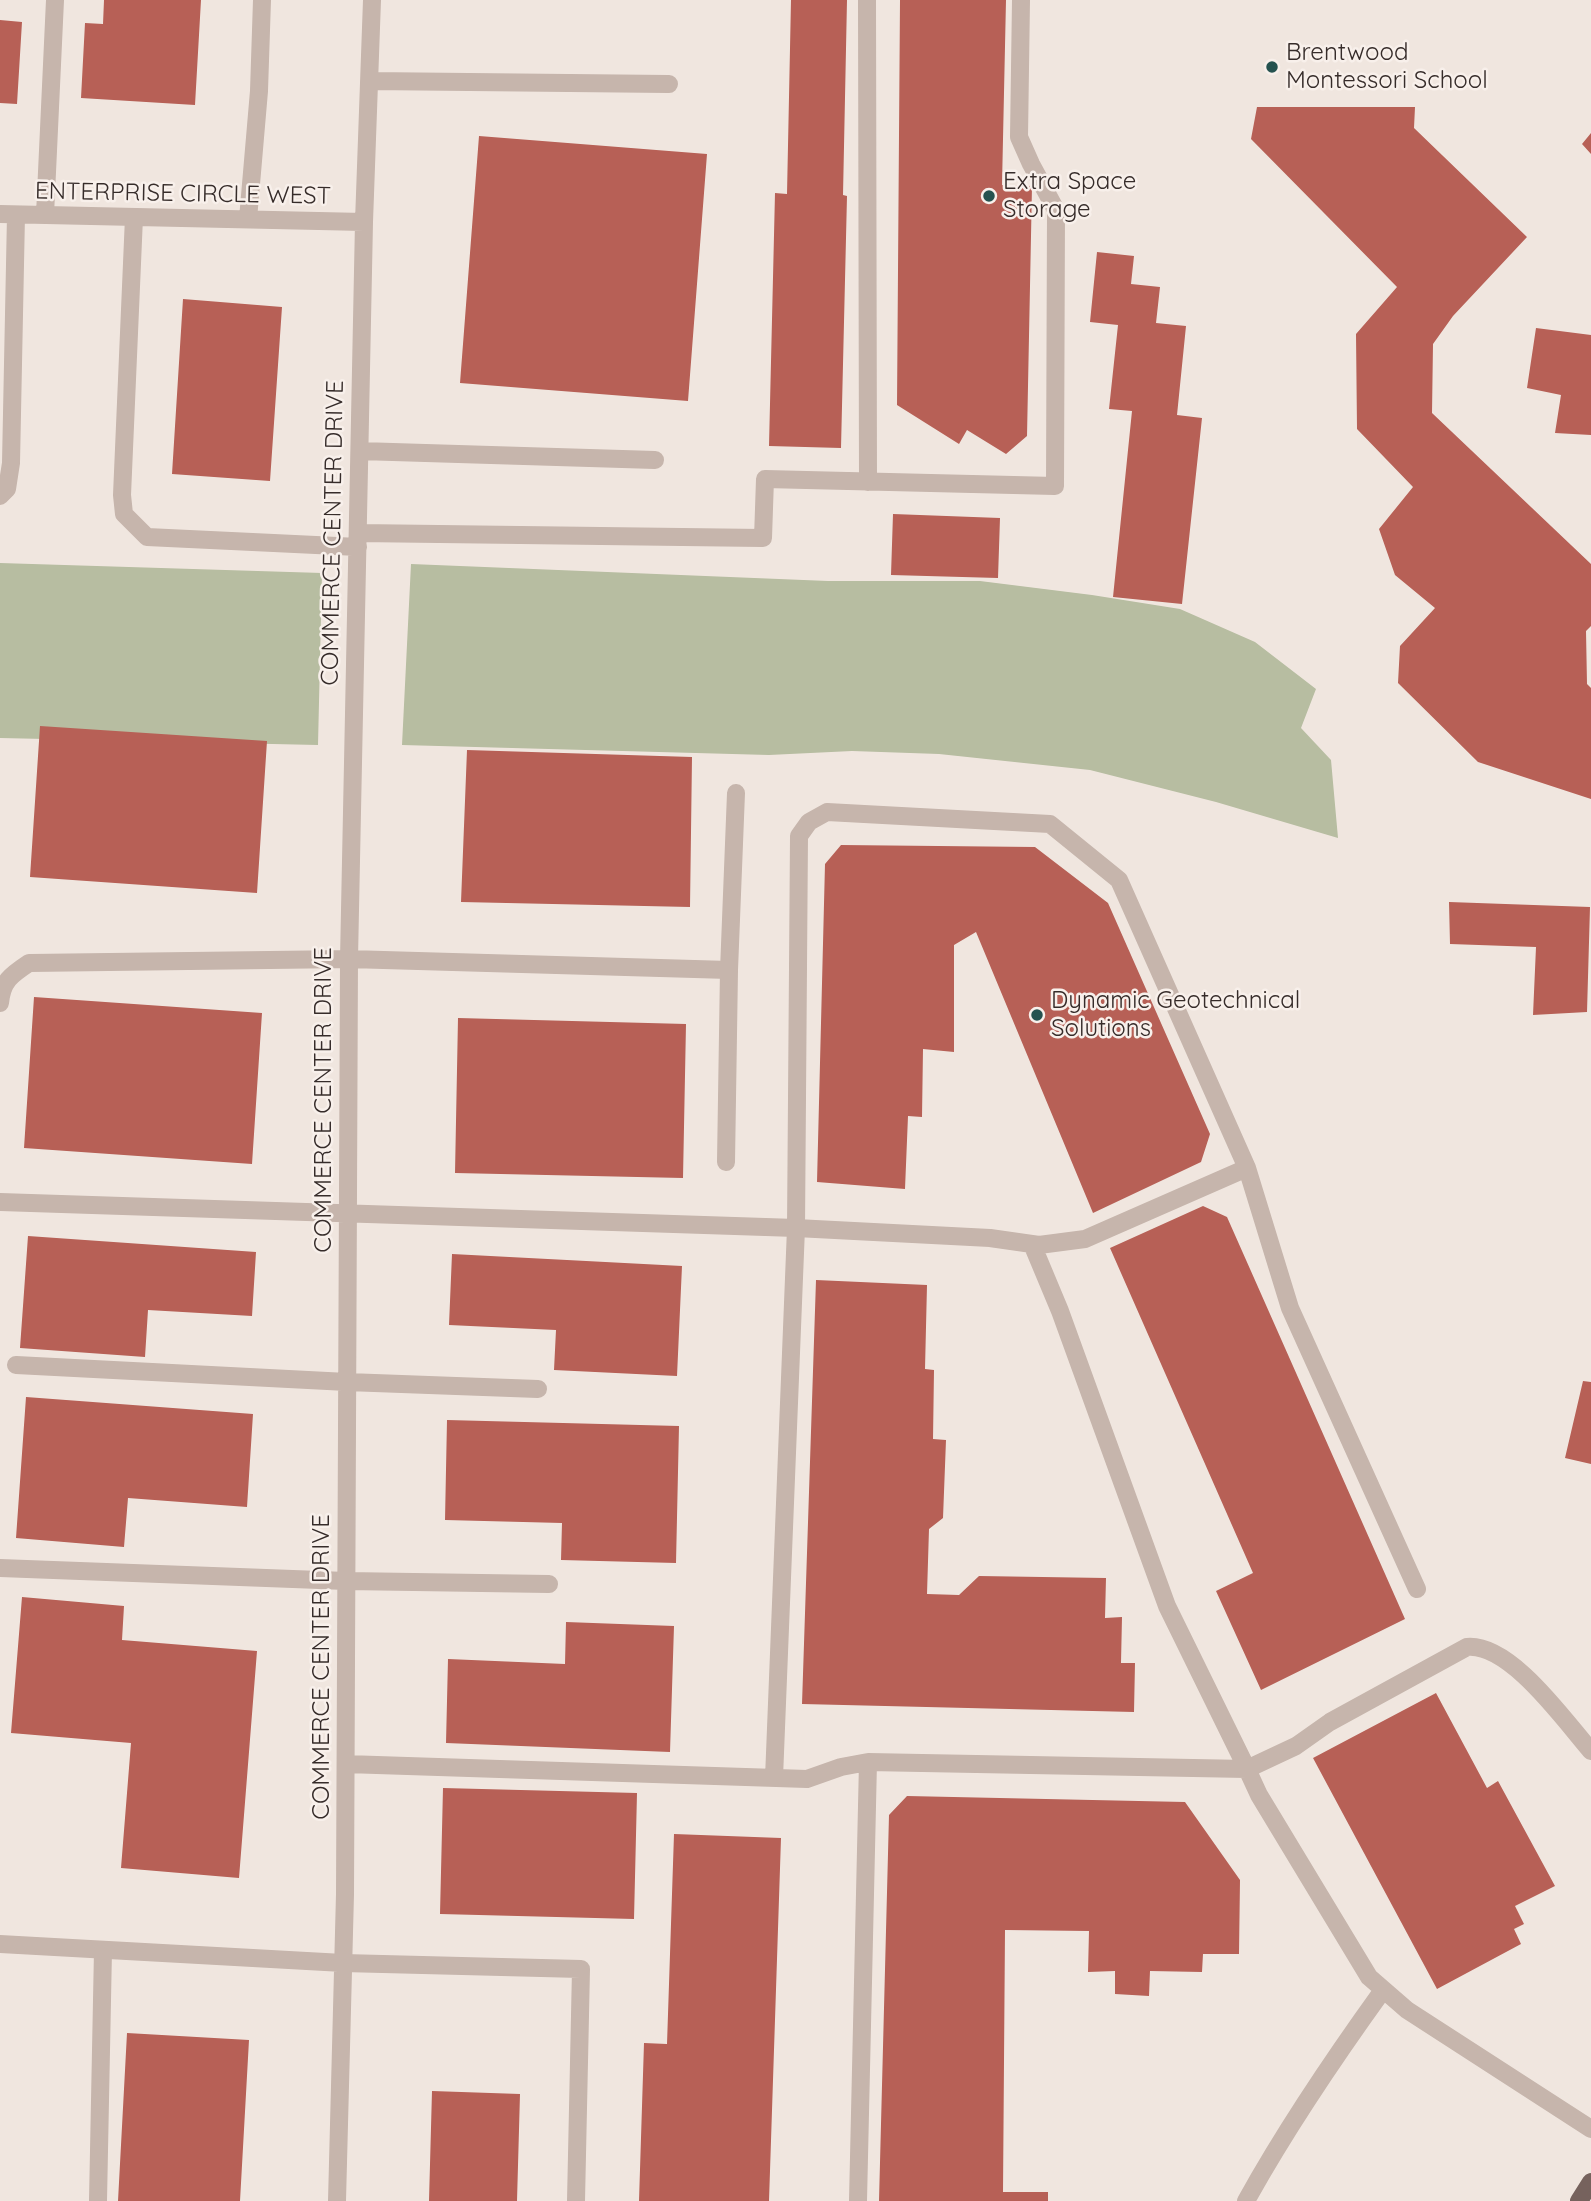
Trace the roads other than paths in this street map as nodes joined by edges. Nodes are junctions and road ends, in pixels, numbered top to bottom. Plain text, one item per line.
1 (55, 0) edge
2 (262, 0) edge
3 (372, 0) edge
4 (867, 0) edge
5 (1021, 0) edge
6 (369, 81) junction
7 (668, 85) dead end
8 (8, 214) edge
9 (45, 215) junction
10 (134, 217) junction
11 (248, 219) junction
12 (364, 222) junction
13 (360, 451) junction
14 (655, 460) dead end
15 (868, 482) junction
16 (0, 496) edge
17 (358, 540) junction
18 (736, 793) dead end
19 (349, 960) junction
20 (729, 970) junction
21 (0, 1003) edge
22 (726, 1162) dead end
23 (1247, 1168) junction
24 (0, 1202) edge
25 (348, 1214) junction
26 (796, 1228) junction
27 (1032, 1244) junction
28 (16, 1365) dead end
29 (347, 1382) junction
30 (538, 1390) dead end
31 (0, 1567) edge
32 (346, 1581) junction
33 (549, 1584) dead end
34 (1417, 1589) dead end
35 (1591, 1751) edge
36 (868, 1762) junction
37 (346, 1764) junction
38 (1247, 1769) junction
39 (774, 1778) junction
40 (0, 1944) edge
41 (103, 1950) junction
42 (344, 1963) junction
43 (1383, 1990) junction
44 (1591, 2129) edge
45 (1591, 2182) edge
46 (98, 2201) edge
47 (337, 2201) edge
48 (576, 2201) edge
49 (858, 2201) edge
50 (1246, 2201) edge
51 (1579, 2201) edge

1 - 9 street
2 - 11 street
3 - 6 street, COMMERCE CENTER DRIVE
4 - 15 street
5 - 15 street
6 - 7 street
6 - 12 street, COMMERCE CENTER DRIVE
8 - 9 street, ENTERPRISE CIRCLE WEST
8 - 16 street
9 - 10 street, ENTERPRISE CIRCLE WEST
10 - 11 street, ENTERPRISE CIRCLE WEST
10 - 17 street
11 - 12 street, ENTERPRISE CIRCLE WEST
12 - 13 street, COMMERCE CENTER DRIVE
13 - 14 street
13 - 17 street, COMMERCE CENTER DRIVE
15 - 17 street
17 - 19 street, COMMERCE CENTER DRIVE
18 - 20 street
19 - 20 street
19 - 21 street
19 - 25 street, COMMERCE CENTER DRIVE
20 - 22 street
23 - 26 street
23 - 27 street
23 - 34 street
24 - 25 street
25 - 26 street
25 - 29 street, COMMERCE CENTER DRIVE
26 - 27 street
26 - 39 street
27 - 38 street
28 - 29 street
29 - 30 street
29 - 32 street, COMMERCE CENTER DRIVE
31 - 32 street
32 - 33 street
32 - 37 street, COMMERCE CENTER DRIVE
35 - 38 street
36 - 38 street
36 - 39 street
36 - 49 street
37 - 39 street
37 - 42 street, COMMERCE CENTER DRIVE
38 - 43 street
40 - 41 street
41 - 42 street
41 - 46 street
42 - 47 street, COMMERCE CENTER DRIVE
42 - 48 street
43 - 44 street
43 - 50 street
45 - 51 main road

